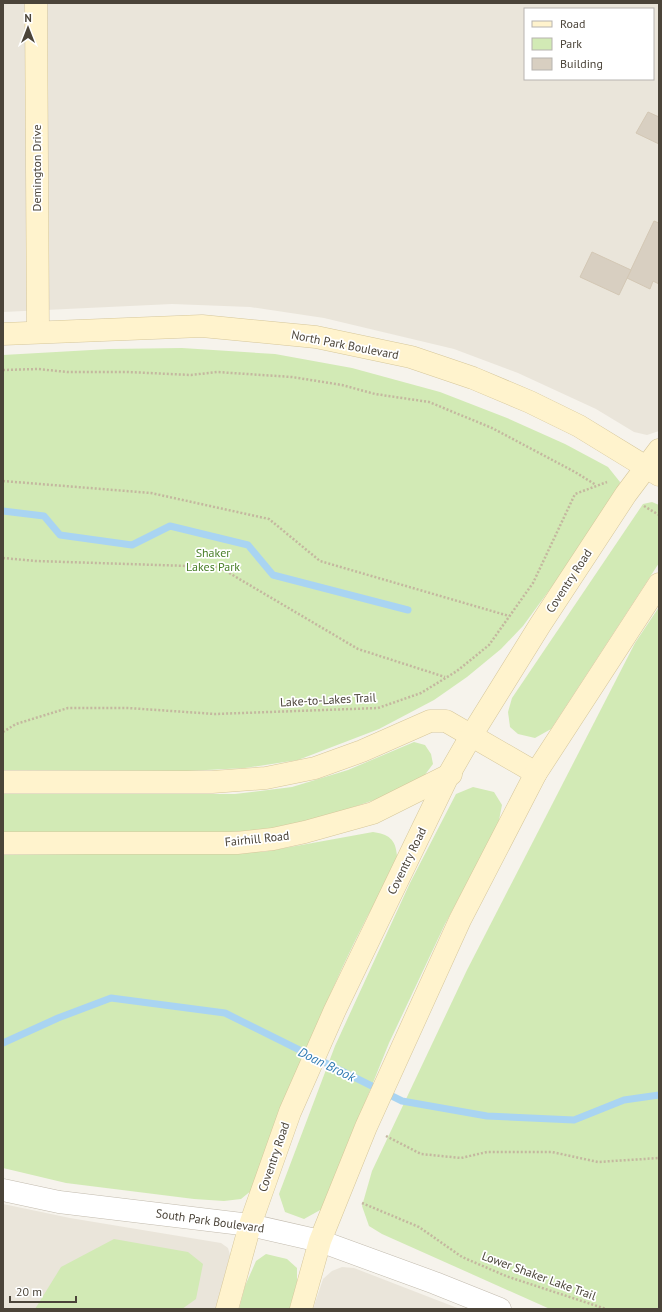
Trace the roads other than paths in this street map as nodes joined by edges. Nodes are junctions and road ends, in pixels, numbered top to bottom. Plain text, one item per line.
1 (36, 3) edge
2 (38, 332) junction
3 (3, 334) edge
4 (659, 450) edge
5 (653, 471) edge
6 (659, 584) edge
7 (480, 741) junction
8 (536, 773) junction
9 (448, 776) junction
10 (3, 782) edge
11 (3, 843) edge
12 (3, 1190) edge
13 (250, 1225) junction
14 (320, 1241) junction
15 (227, 1309) edge
16 (301, 1309) edge
17 (500, 1309) edge

1 - 2 street, Demington Drive
2 - 3 street, North Park Boulevard
2 - 5 street, North Park Boulevard
4 - 5 street, Coventry Road
5 - 7 street, Coventry Road
6 - 8 street
7 - 8 street
7 - 9 street, Coventry Road
7 - 10 street
8 - 14 street
9 - 11 street, Fairhill Road
9 - 13 street, Coventry Road
12 - 13 street, South Park Boulevard
13 - 14 street, South Park Boulevard
13 - 15 street, Coventry Road
14 - 16 street
14 - 17 street, South Park Boulevard

